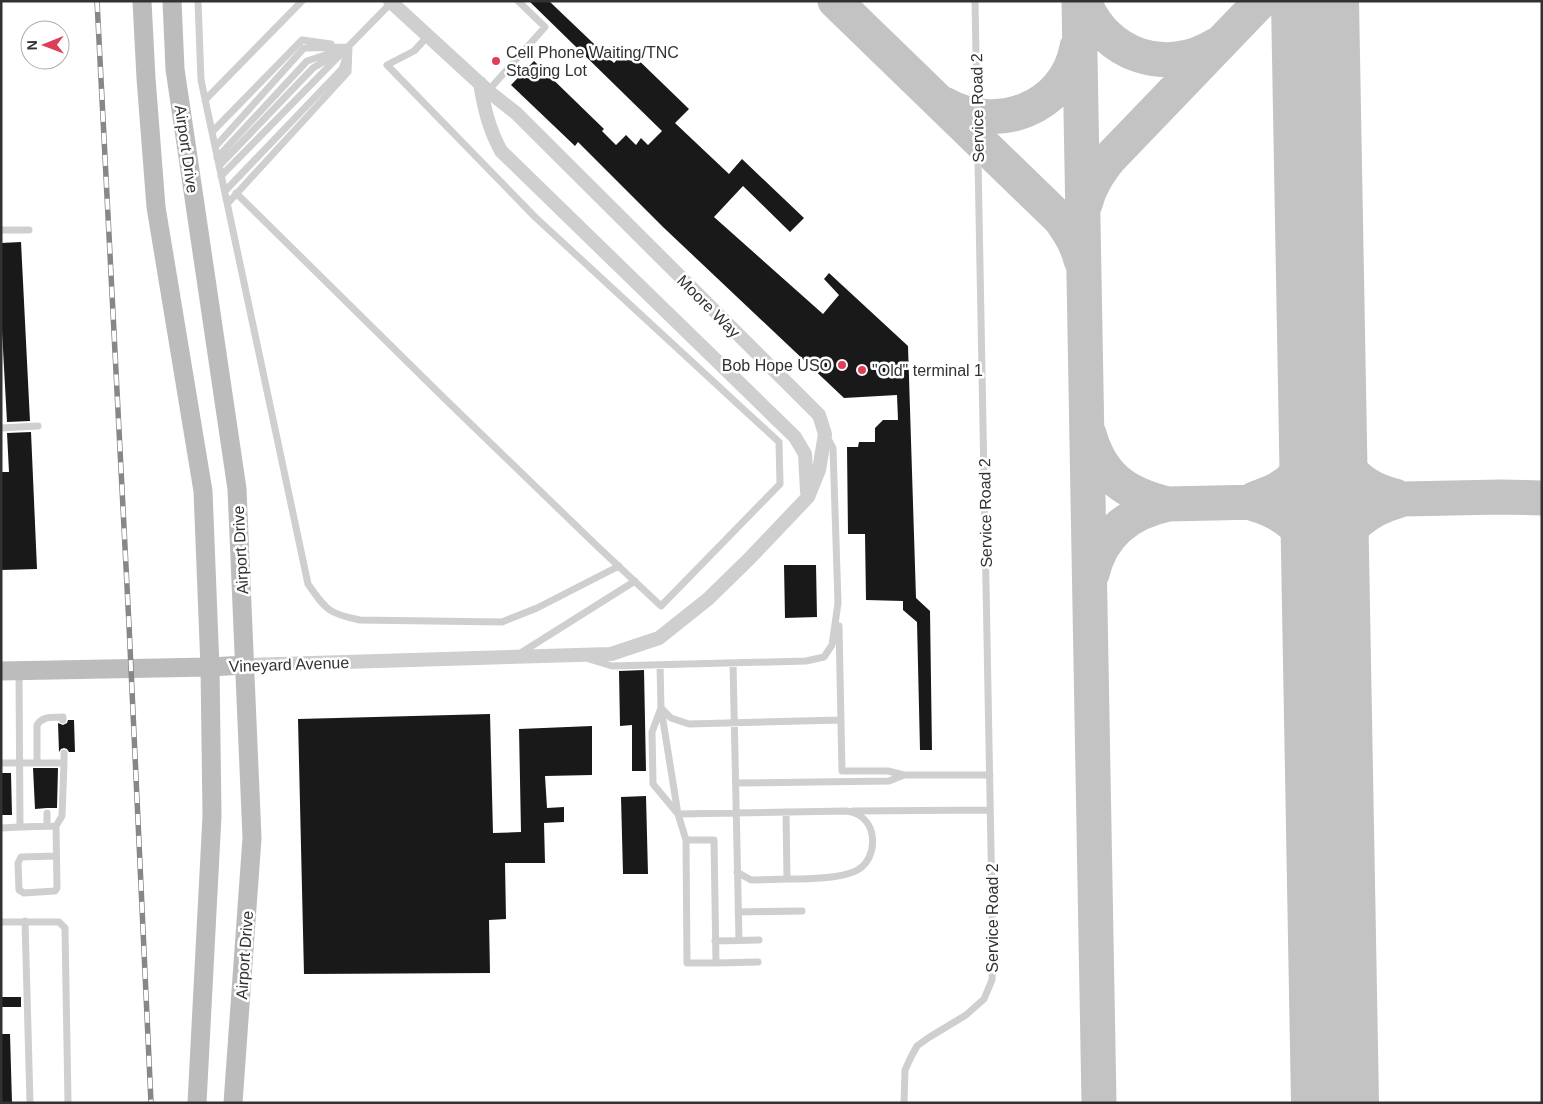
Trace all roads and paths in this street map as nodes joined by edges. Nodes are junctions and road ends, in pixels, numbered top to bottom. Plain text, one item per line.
1 (142, 1) edge
2 (172, 1) edge
3 (198, 1) edge
4 (302, 1) edge
5 (518, 1) edge
6 (974, 1) edge
7 (391, 2) edge
8 (428, 36) junction
9 (349, 47) junction
10 (484, 87) junction
11 (205, 100) junction
12 (212, 132) junction
13 (215, 147) junction
14 (217, 158) junction
15 (219, 166) junction
16 (221, 176) junction
17 (225, 191) junction
18 (236, 193) junction
19 (228, 203) junction
20 (1, 230) edge
21 (29, 230) dead end
22 (38, 426) dead end
23 (1, 428) edge
24 (825, 434) junction
25 (808, 497) junction
26 (619, 566) junction
27 (635, 581) junction
28 (838, 603) junction
29 (576, 655) junction
30 (514, 657) junction
31 (733, 663) junction
32 (245, 665) junction
33 (660, 665) junction
34 (210, 667) junction
35 (10, 671) edge
36 (661, 708) junction
37 (63, 720) dead end
38 (841, 720) junction
39 (734, 723) junction
40 (64, 753) dead end
41 (37, 762) junction
42 (46, 762) junction
43 (1, 763) edge
44 (21, 763) junction
45 (64, 763) junction
46 (47, 771) dead end
47 (904, 775) junction
48 (990, 775) junction
49 (736, 784) junction
50 (990, 810) junction
51 (846, 811) junction
52 (786, 812) junction
53 (47, 813) dead end
54 (736, 813) junction
55 (678, 814) junction
56 (47, 826) junction
57 (56, 826) junction
58 (20, 827) junction
59 (1, 828) edge
60 (686, 840) junction
61 (56, 856) junction
62 (737, 872) junction
63 (787, 879) junction
64 (802, 911) dead end
65 (738, 912) junction
66 (25, 921) junction
67 (1, 922) edge
68 (739, 940) junction
69 (758, 940) dead end
70 (715, 941) junction
71 (758, 962) dead end
72 (716, 963) junction
73 (30, 1103) edge
74 (68, 1103) edge
75 (197, 1103) edge
76 (233, 1103) edge
77 (904, 1103) edge

1 - 34 main road, Airport Drive
2 - 32 main road, Airport Drive
3 - 11 lane
4 - 11 lane
5 - 10 lane
6 - 48 lane, Service Road 2
7 - 8 street, Moore Way
7 - 9 lane
8 - 10 street, Moore Way
8 - 27 lane
9 - 12 lane
9 - 13 lane
9 - 14 lane
9 - 15 lane
9 - 16 lane
9 - 17 lane
9 - 18 lane
10 - 24 street, Moore Way
10 - 25 street
11 - 12 lane
12 - 13 lane
13 - 14 lane
14 - 15 lane
15 - 16 lane
16 - 17 lane
17 - 19 lane
18 - 19 lane
18 - 26 lane
19 - 26 lane
20 - 21 lane
22 - 23 lane
24 - 25 street
24 - 28 lane
25 - 29 street
26 - 27 lane
27 - 30 lane
28 - 31 lane
28 - 38 lane
29 - 30 street, Vineyard Avenue
29 - 33 lane
30 - 32 street, Vineyard Avenue
31 - 33 lane
31 - 39 lane
32 - 34 main road, Vineyard Avenue
32 - 76 main road, Airport Drive
33 - 36 lane
34 - 35 main road, Vineyard Avenue
34 - 75 main road, Airport Drive
35 - 44 lane
36 - 39 lane
36 - 55 lane
36 - 55 lane
37 - 41 lane
38 - 39 lane
38 - 47 lane
39 - 49 lane
40 - 45 lane
41 - 42 lane
41 - 44 lane
42 - 45 lane
42 - 46 lane
43 - 44 lane
44 - 58 lane
45 - 57 lane
47 - 48 lane
47 - 49 lane
48 - 50 lane, Service Road 2
49 - 54 lane
50 - 51 lane
50 - 77 lane, Service Road 2
51 - 52 lane
51 - 63 lane
52 - 54 lane
52 - 63 lane
53 - 56 lane
54 - 55 lane
54 - 62 lane
55 - 60 lane
56 - 57 lane
56 - 58 lane
57 - 61 lane
58 - 59 lane
60 - 70 lane
60 - 72 lane
61 - 61 lane
62 - 63 lane
62 - 65 lane
64 - 65 lane
65 - 68 lane
66 - 67 lane
66 - 73 lane
66 - 74 lane
68 - 69 lane
68 - 70 lane
70 - 72 lane
71 - 72 lane

